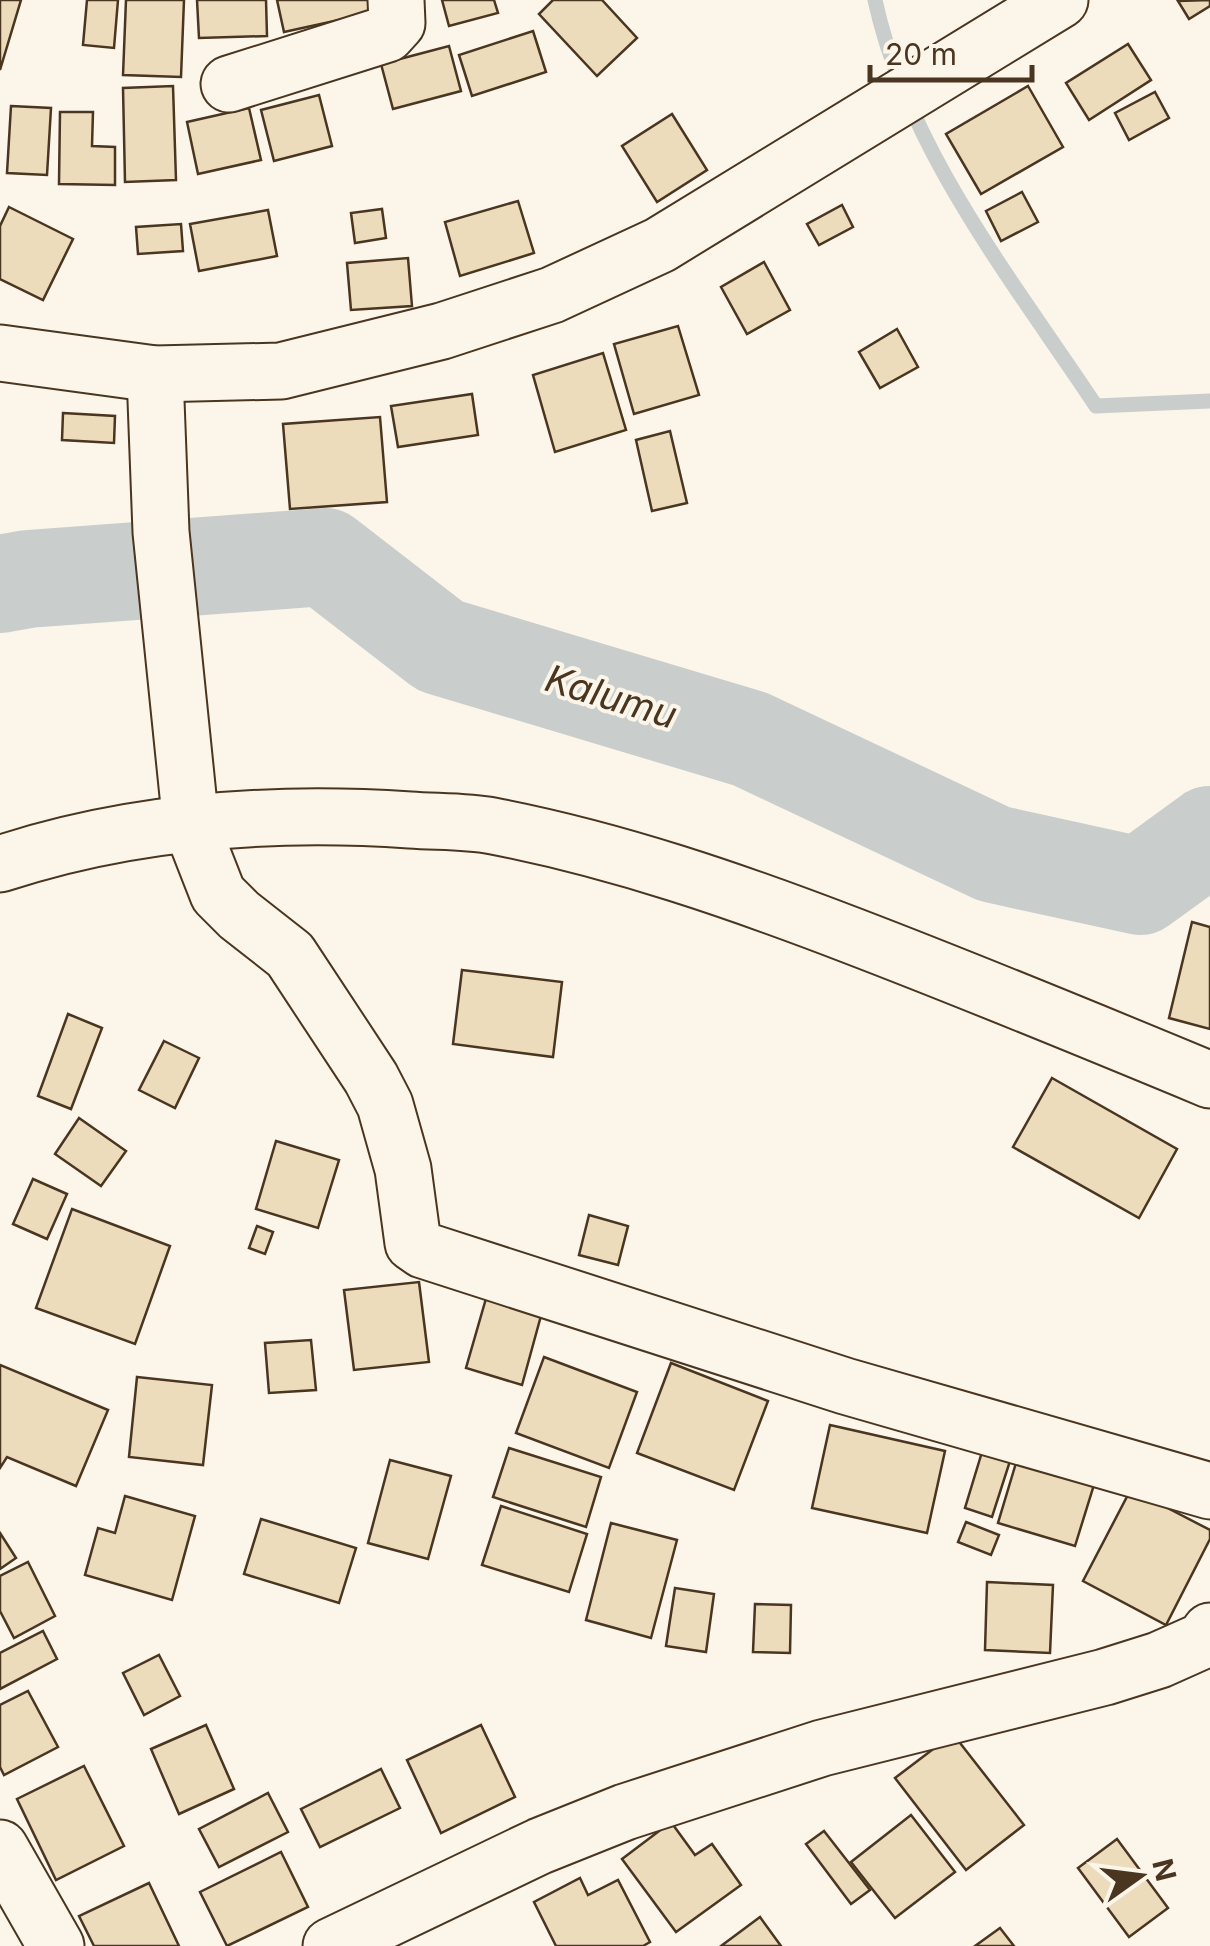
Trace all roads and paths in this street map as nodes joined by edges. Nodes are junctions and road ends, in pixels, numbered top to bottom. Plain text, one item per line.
1 (396, 0) edge
2 (1060, 0) edge
3 (228, 84) dead end
4 (0, 353) edge
5 (155, 374) junction
6 (191, 825) junction
7 (0, 864) edge
8 (1210, 1080) edge
9 (1210, 1491) edge
10 (1210, 1631) edge
11 (0, 1848) edge
12 (56, 1946) edge
13 (331, 1946) edge

1 - 3 main road
2 - 5 main road
4 - 5 main road
5 - 6 main road
6 - 7 main road
6 - 8 main road
6 - 9 main road
10 - 13 main road
11 - 12 main road

